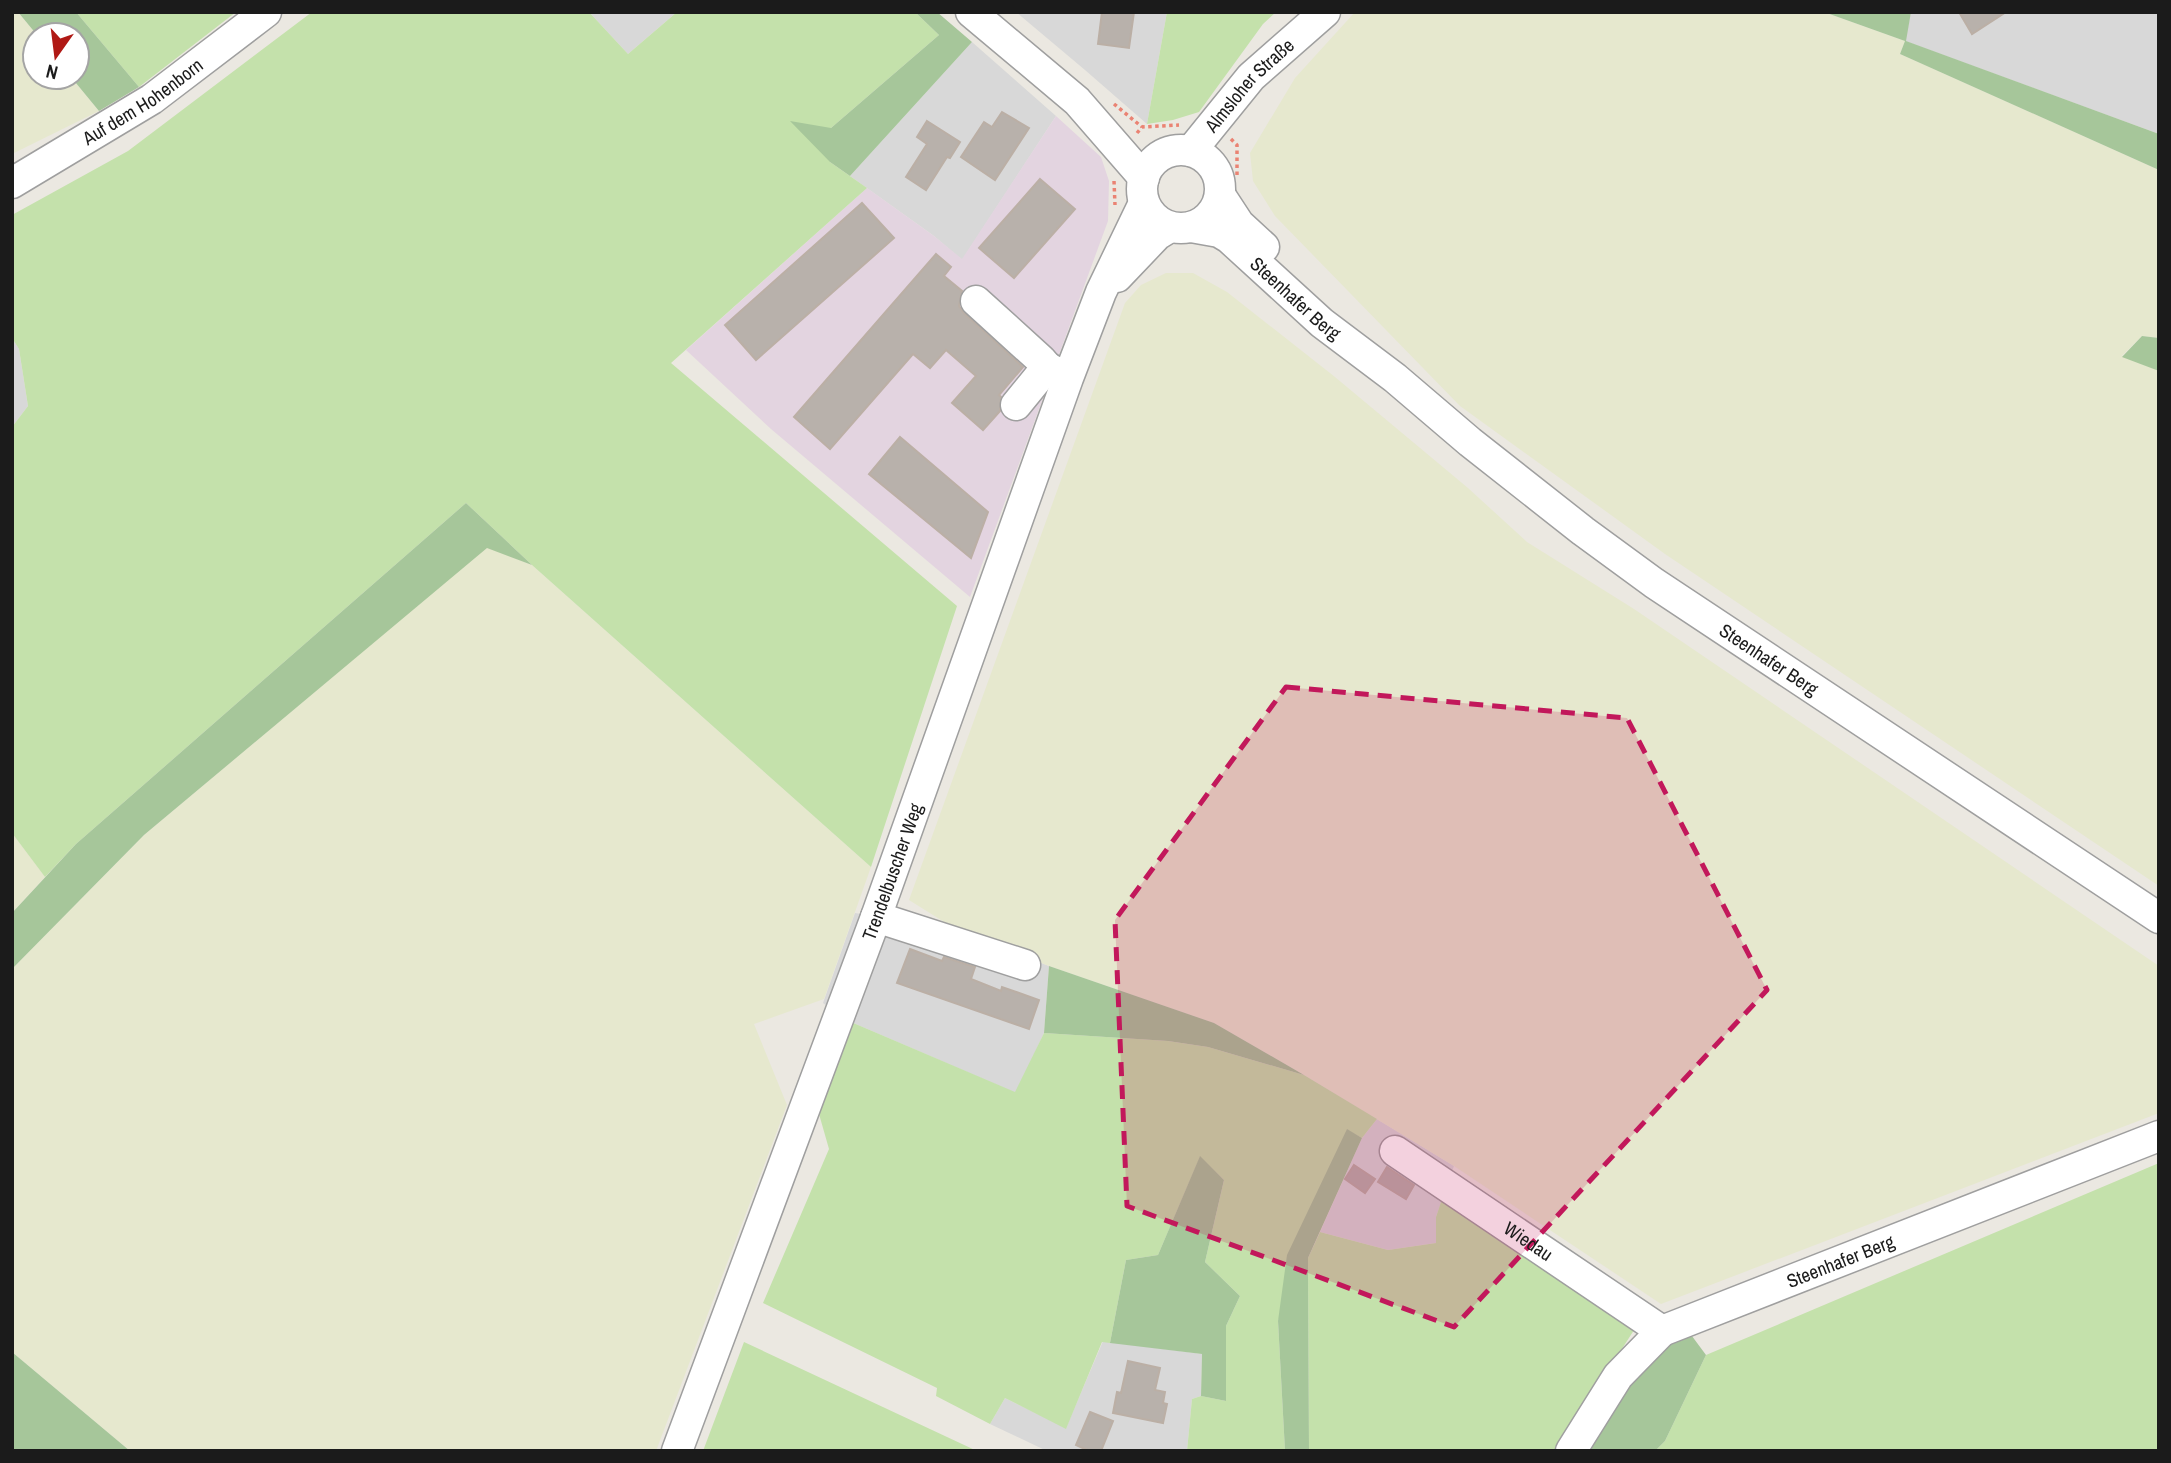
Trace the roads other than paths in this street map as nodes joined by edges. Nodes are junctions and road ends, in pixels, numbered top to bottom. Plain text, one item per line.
1 (266, 12) edge
2 (971, 12) edge
3 (1319, 18) edge
4 (1077, 101) junction
5 (1198, 166) junction
6 (12, 183) edge
7 (1144, 190) junction
8 (1181, 227) junction
9 (1101, 292) junction
10 (976, 301) dead end
11 (1057, 373) junction
12 (1395, 378) junction
13 (1016, 405) dead end
14 (876, 917) junction
15 (2159, 918) edge
16 (1025, 965) dead end
17 (2159, 1136) edge
18 (1395, 1151) dead end
19 (1662, 1331) junction
20 (677, 1451) edge
21 (1571, 1451) edge

1 - 6 street, Auf dem Hohenborn
2 - 4 street
3 - 5 street, Almsloher Straße
4 - 5 street
4 - 7 street
5 - 7 street
5 - 8 street
5 - 12 street, Steenhafer Berg
7 - 8 street
7 - 9 street, Trendelbuscher Weg
8 - 9 street, Trendelbuscher Weg
8 - 12 street, Steenhafer Berg
9 - 11 street, Trendelbuscher Weg
10 - 11 street
11 - 13 street
11 - 14 street, Trendelbuscher Weg
12 - 15 street, Steenhafer Berg
14 - 16 street
14 - 20 street, Trendelbuscher Weg
17 - 19 street, Steenhafer Berg
18 - 19 street, Wiedau
19 - 21 street, Steenhafer Berg

